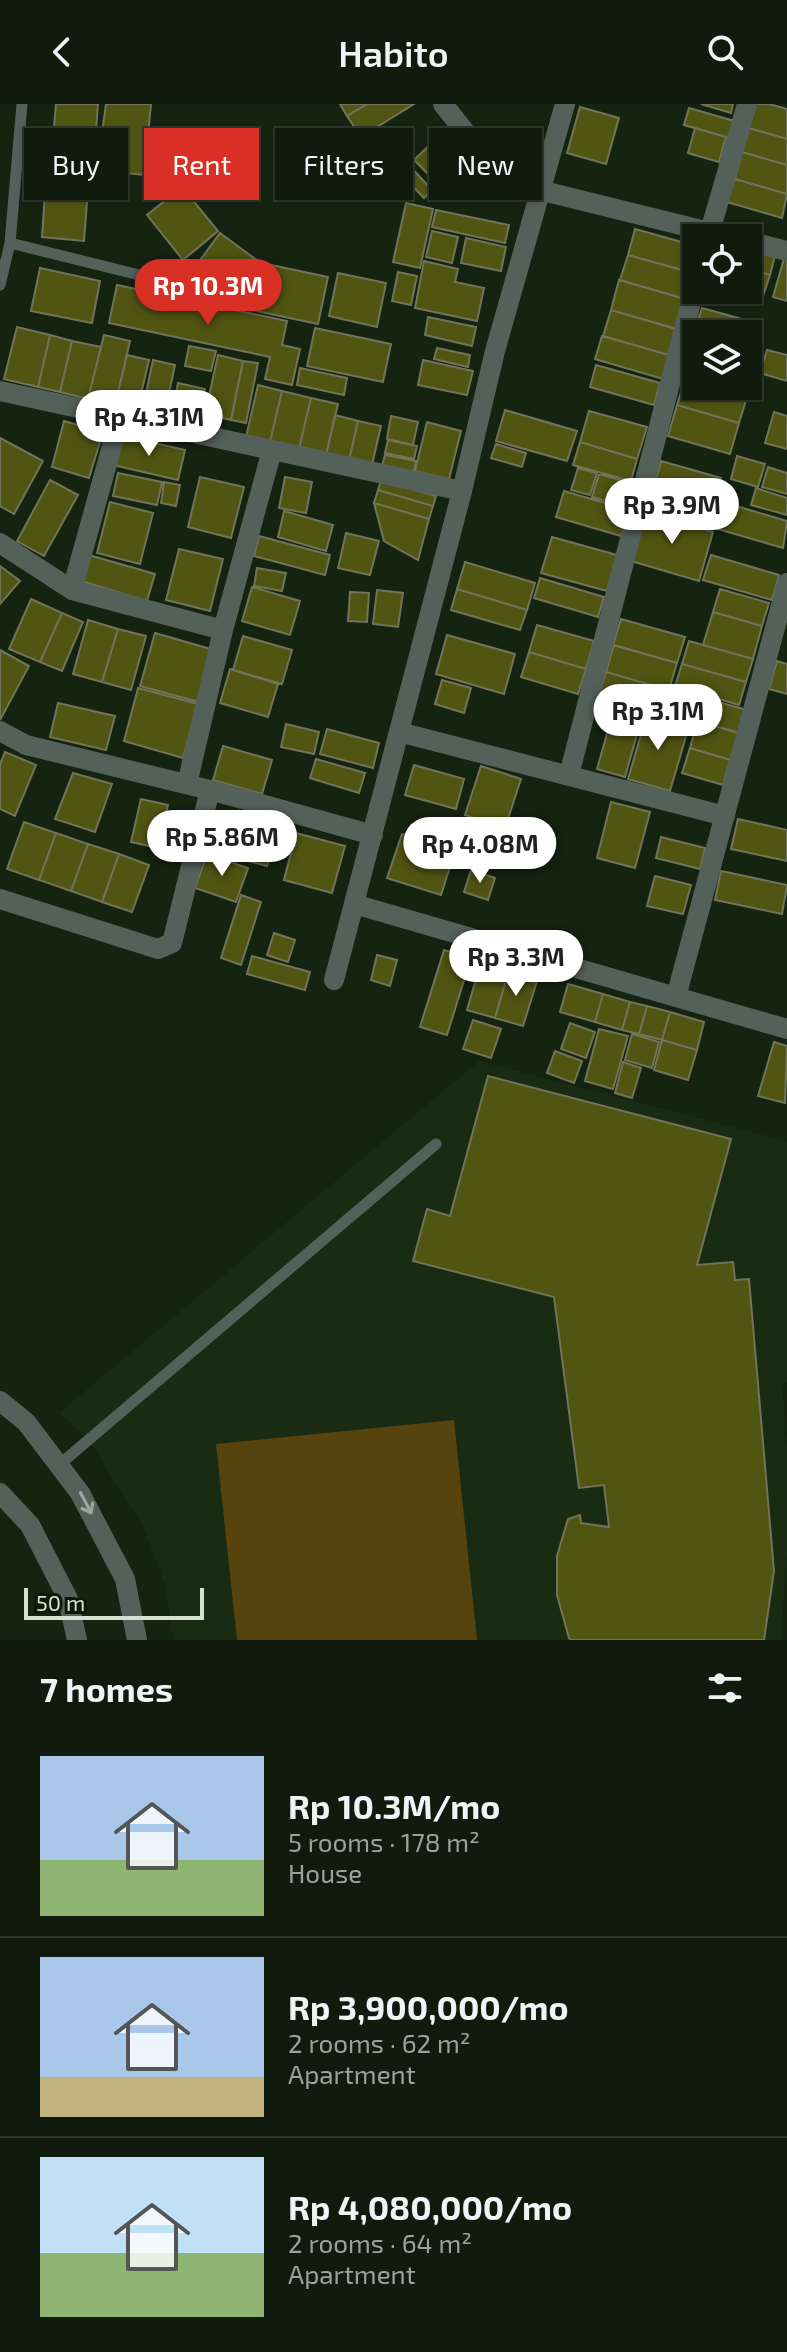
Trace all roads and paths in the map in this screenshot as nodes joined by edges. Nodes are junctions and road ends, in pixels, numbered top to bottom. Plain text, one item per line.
1 (22, 104) edge
2 (443, 104) edge
3 (565, 104) edge
4 (747, 104) edge
5 (462, 128) edge
6 (542, 180) edge
7 (542, 191) edge
8 (536, 200) edge
9 (712, 224) edge
10 (682, 228) edge
11 (10, 243) junction
12 (762, 245) edge
13 (787, 251) edge
14 (0, 285) edge
15 (196, 289) dead end
16 (691, 304) edge
17 (0, 391) edge
18 (120, 417) junction
19 (272, 450) junction
20 (462, 491) junction
21 (0, 543) edge
22 (787, 583) edge
23 (72, 590) junction
24 (223, 630) junction
25 (0, 731) edge
26 (399, 732) junction
27 (569, 775) junction
28 (187, 784) junction
29 (210, 790) junction
30 (725, 816) junction
31 (373, 835) junction
32 (0, 899) edge
33 (354, 904) junction
34 (334, 980) dead end
35 (676, 997) junction
36 (787, 1029) edge
37 (436, 1144) dead end
38 (0, 1401) edge
39 (59, 1465) junction
40 (0, 1493) edge
41 (77, 1640) edge
42 (137, 1640) edge

1 - 11 lane
2 - 5 street
3 - 6 street
4 - 9 street
7 - 10 street
8 - 20 street
11 - 14 lane
11 - 15 lane
12 - 13 street
16 - 27 street
17 - 18 street
18 - 19 street
18 - 23 street
19 - 20 street
19 - 24 street
20 - 26 street
21 - 23 street
22 - 30 street
23 - 24 street
24 - 28 street
25 - 28 street
26 - 27 street
26 - 31 street
27 - 30 street
28 - 29 street
29 - 31 street
29 - 32 street
30 - 35 street
31 - 33 street
33 - 34 street
33 - 35 street
35 - 36 street
37 - 39 lane
38 - 39 street
39 -> 42 street
40 - 41 street

